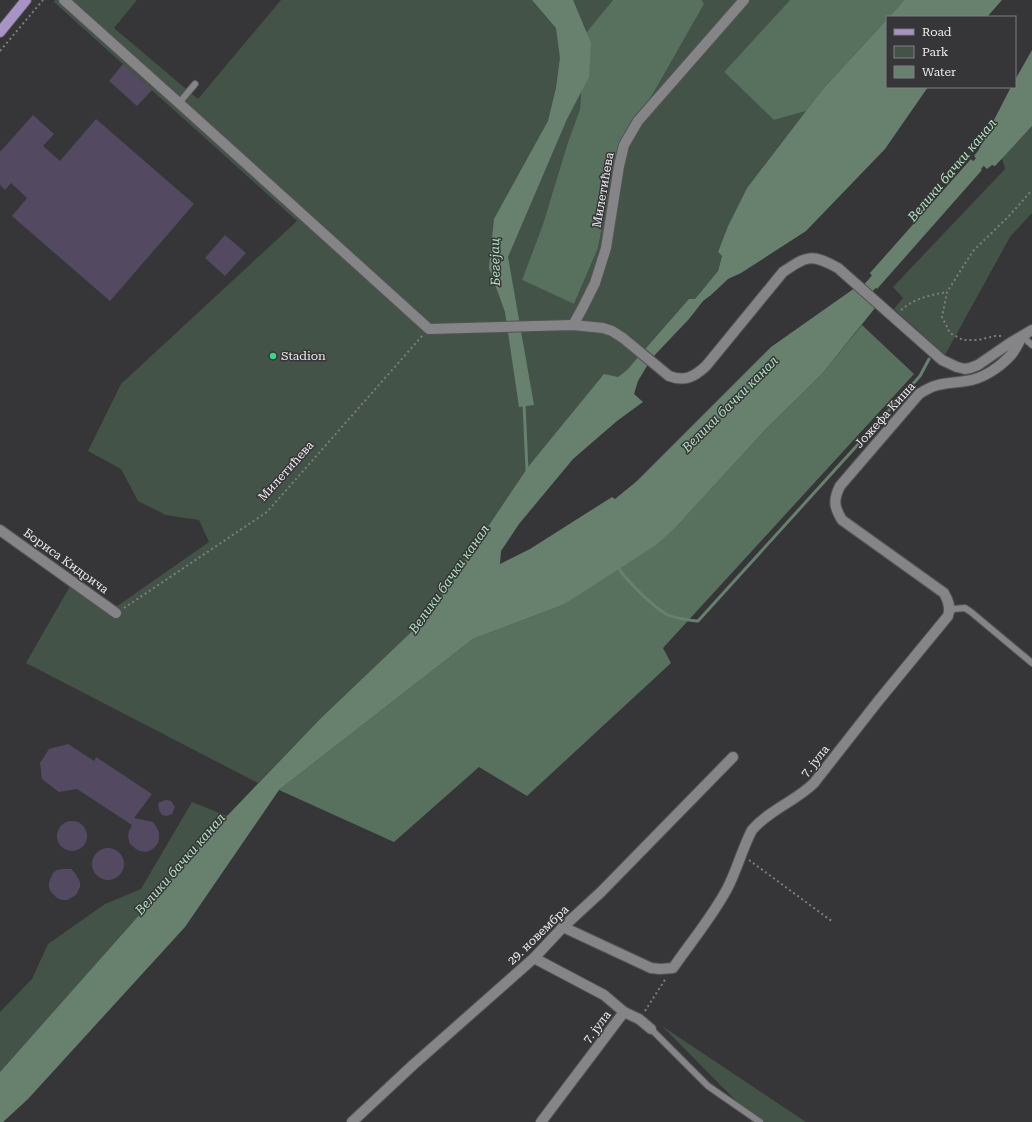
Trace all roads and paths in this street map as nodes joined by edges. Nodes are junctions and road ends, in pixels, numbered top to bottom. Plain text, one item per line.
1 (25, 0) edge
2 (43, 0) edge
3 (64, 0) edge
4 (744, 0) edge
5 (0, 32) edge
6 (0, 51) edge
7 (195, 84) dead end
8 (179, 102) junction
9 (1032, 190) edge
10 (947, 292) junction
11 (892, 317) junction
12 (573, 325) junction
13 (429, 329) junction
14 (1032, 330) edge
15 (1002, 336) dead end
16 (1022, 336) junction
17 (1032, 345) edge
18 (0, 530) edge
19 (116, 613) joint
20 (948, 616) junction
21 (1032, 663) edge
22 (733, 757) dead end
23 (742, 855) junction
24 (832, 922) dead end
25 (563, 927) junction
26 (534, 958) junction
27 (673, 968) junction
28 (624, 1012) junction
29 (639, 1019) junction
30 (651, 1029) joint
31 (352, 1122) edge
32 (540, 1122) edge
33 (760, 1122) edge

1 - 5 main road
2 - 6 path
3 - 8 street
4 - 12 street, Милетићева
7 - 8 lane
8 - 13 street
9 - 10 path
10 - 11 path
10 - 15 path
11 - 12 street, Јожефа Киша
11 - 16 street, Јожефа Киша
12 - 13 street, Јожефа Киша
13 - 19 path, Милетићева
14 - 16 street, Јожефа Киша
16 - 17 lane
16 - 20 street, Јожефа Киша
18 - 19 street, Бориса Кидрича
20 - 21 lane
20 - 23 street, 7. јула
22 - 25 street, 29. новембра
23 - 24 path
23 - 27 street, 7. јула
25 - 26 street, 29. новембра
25 - 27 street
26 - 28 street, 7. јула
26 - 31 street, 29. новембра
27 - 29 path
28 - 29 street
28 - 32 street, 7. јула
29 - 30 street
30 - 33 lane

